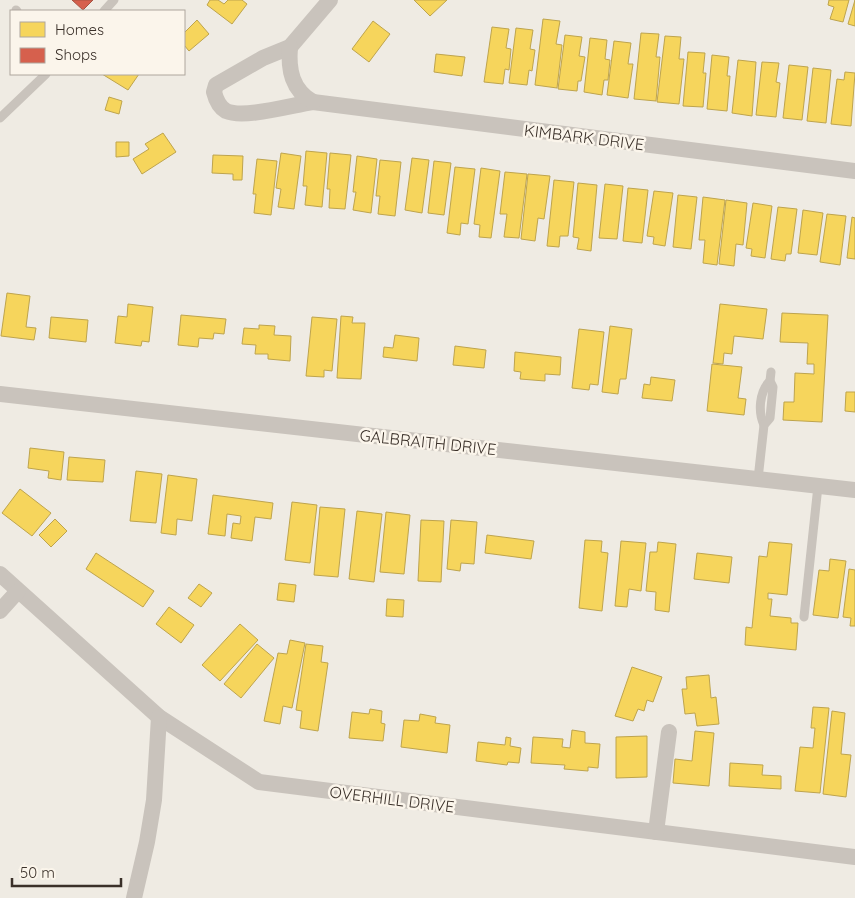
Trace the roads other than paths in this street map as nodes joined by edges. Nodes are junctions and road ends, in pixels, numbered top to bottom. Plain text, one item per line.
1 (330, 0) edge
2 (290, 47) junction
3 (45, 75) edge
4 (313, 102) junction
5 (0, 118) edge
6 (855, 171) edge
7 (770, 377) dead end
8 (0, 394) edge
9 (758, 479) junction
10 (818, 486) junction
11 (855, 490) edge
12 (0, 574) edge
13 (18, 591) junction
14 (0, 611) edge
15 (804, 617) dead end
16 (159, 716) junction
17 (670, 732) dead end
18 (656, 832) junction
19 (855, 857) edge
20 (134, 898) edge

1 - 2 street, KIMBARK DRIVE
2 - 4 street
2 - 4 street, KIMBARK DRIVE
3 - 5 lane
4 - 6 street, KIMBARK DRIVE
7 - 9 lane
8 - 9 street, GALBRAITH DRIVE
9 - 10 street, GALBRAITH DRIVE
10 - 11 street, GALBRAITH DRIVE
10 - 15 lane
12 - 13 street, OVERHILL DRIVE
13 - 14 street
13 - 16 street, OVERHILL DRIVE
16 - 18 street, OVERHILL DRIVE
16 - 20 street
17 - 18 street
18 - 19 street, OVERHILL DRIVE

